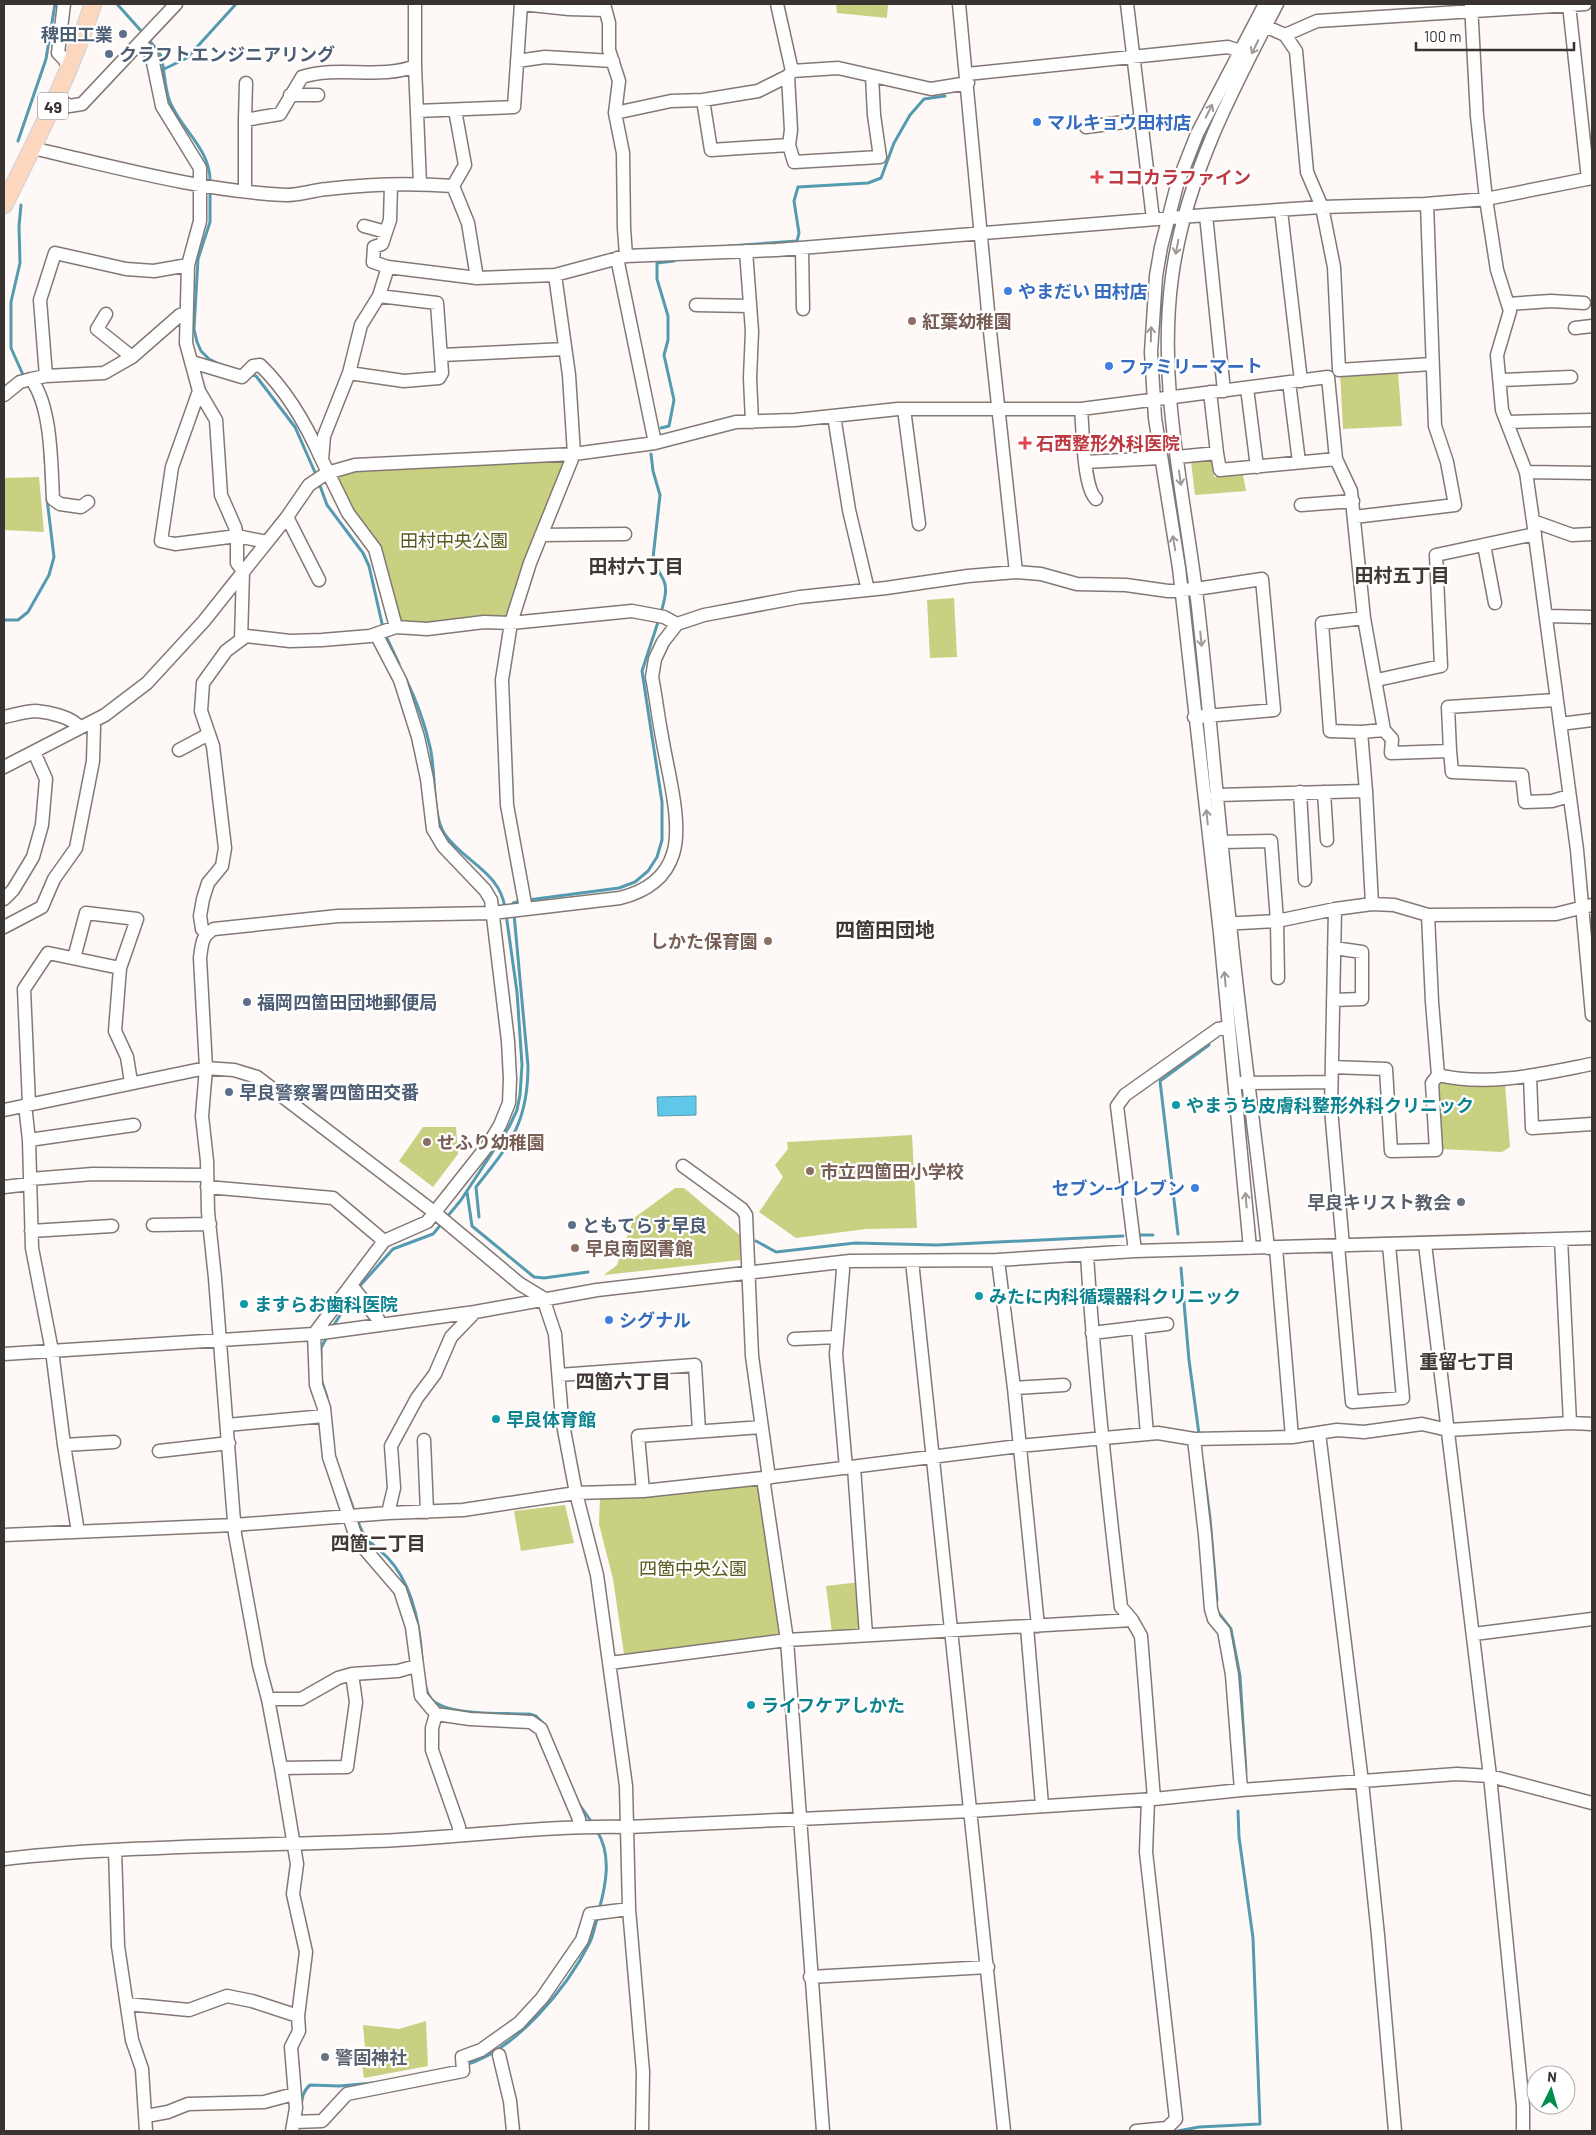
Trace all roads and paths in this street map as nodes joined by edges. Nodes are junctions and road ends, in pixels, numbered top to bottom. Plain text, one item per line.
1 (64, 4) edge
2 (93, 4) edge
3 (176, 4) edge
4 (415, 4) edge
5 (520, 4) edge
6 (777, 4) edge
7 (960, 4) edge
8 (1127, 4) edge
9 (1265, 4) edge
10 (1277, 4) edge
11 (1569, 4) edge
12 (1585, 4) edge
13 (605, 7) edge
14 (1472, 7) edge
15 (1266, 26) junction
16 (1285, 35) junction
17 (139, 42) junction
18 (1240, 51) junction
19 (1133, 57) junction
20 (517, 61) junction
21 (613, 61) junction
22 (415, 66) junction
23 (70, 70) junction
24 (790, 73) junction
25 (872, 76) junction
26 (967, 78) junction
27 (246, 83) dead end
28 (290, 95) junction
29 (318, 95) dead end
30 (57, 98) junction
31 (703, 100) junction
32 (455, 110) junction
33 (417, 111) junction
34 (615, 113) junction
35 (245, 120) junction
36 (1140, 120) junction
37 (1086, 127) dead end
38 (789, 145) junction
39 (32, 148) junction
40 (1590, 178) edge
41 (420, 184) junction
42 (391, 185) junction
43 (205, 186) junction
44 (453, 186) junction
45 (245, 191) junction
46 (1486, 199) junction
47 (1427, 204) junction
48 (4, 205) edge
49 (1322, 207) junction
50 (1281, 211) junction
51 (1206, 215) junction
52 (1184, 217) junction
53 (1168, 218) junction
54 (1153, 219) junction
55 (364, 226) dead end
56 (386, 232) junction
57 (982, 232) junction
58 (802, 248) junction
59 (746, 251) junction
60 (621, 257) junction
61 (188, 265) junction
62 (388, 267) junction
63 (555, 275) junction
64 (477, 278) junction
65 (379, 296) junction
66 (1584, 303) dead end
67 (1508, 304) junction
68 (696, 306) dead end
69 (750, 306) junction
70 (803, 309) dead end
71 (186, 313) junction
72 (106, 314) dead end
73 (1592, 326) edge
74 (1575, 328) dead end
75 (565, 349) junction
76 (442, 354) junction
77 (132, 357) junction
78 (192, 362) junction
79 (1432, 364) junction
80 (349, 373) junction
81 (46, 376) junction
82 (1571, 377) dead end
83 (1501, 380) junction
84 (25, 381) junction
85 (1295, 381) junction
86 (1247, 388) junction
87 (199, 391) junction
88 (1224, 391) junction
89 (1210, 392) junction
90 (4, 395) edge
91 (1169, 398) junction
92 (1153, 401) junction
93 (999, 408) junction
94 (904, 409) junction
95 (1081, 409) junction
96 (834, 416) junction
97 (1592, 420) edge
98 (752, 422) junction
99 (1507, 422) junction
100 (655, 443) junction
101 (1217, 453) junction
102 (574, 454) junction
103 (1177, 457) junction
104 (1160, 458) junction
105 (1336, 459) junction
106 (322, 460) junction
107 (1085, 462) junction
108 (1299, 462) junction
109 (1257, 467) junction
110 (1526, 472) junction
111 (327, 473) junction
112 (1592, 473) edge
113 (1096, 499) dead end
114 (1353, 501) junction
115 (88, 502) dead end
116 (1300, 505) dead end
117 (1354, 516) junction
118 (287, 517) junction
119 (1533, 521) junction
120 (919, 524) dead end
121 (625, 534) dead end
122 (1535, 534) junction
123 (1592, 534) edge
124 (541, 535) junction
125 (237, 536) junction
126 (267, 542) junction
127 (1484, 545) junction
128 (244, 572) junction
129 (1016, 572) junction
130 (319, 580) dead end
131 (1196, 589) junction
132 (868, 590) junction
133 (1181, 591) junction
134 (1496, 603) dead end
135 (1547, 616) junction
136 (1592, 617) edge
137 (1364, 618) junction
138 (511, 623) junction
139 (677, 624) junction
140 (394, 628) junction
141 (377, 634) junction
142 (241, 640) junction
143 (1377, 680) junction
144 (1556, 700) junction
145 (1209, 716) junction
146 (4, 717) edge
147 (1194, 717) junction
148 (1592, 720) edge
149 (92, 722) junction
150 (1560, 724) junction
151 (80, 728) junction
152 (1384, 730) junction
153 (1361, 732) junction
154 (209, 734) junction
155 (179, 750) dead end
156 (1450, 751) junction
157 (34, 752) junction
158 (4, 767) edge
159 (1366, 791) junction
160 (1300, 792) junction
161 (1324, 792) junction
162 (1216, 795) junction
163 (1569, 796) junction
164 (1327, 840) dead end
165 (1222, 842) junction
166 (1305, 880) dead end
167 (4, 898) edge
168 (1372, 904) junction
169 (1588, 906) edge
170 (521, 909) junction
171 (1335, 909) junction
172 (495, 912) junction
173 (1428, 915) junction
174 (1277, 922) junction
175 (1224, 924) junction
176 (4, 927) edge
177 (206, 933) junction
178 (1334, 948) junction
179 (74, 958) junction
180 (120, 968) junction
181 (1278, 978) dead end
182 (1333, 1000) junction
183 (1592, 1015) edge
184 (1229, 1027) junction
185 (1592, 1064) edge
186 (1332, 1067) junction
187 (206, 1068) junction
188 (1438, 1075) junction
189 (1530, 1076) junction
190 (131, 1082) junction
191 (1332, 1082) junction
192 (1242, 1083) junction
193 (27, 1105) junction
194 (4, 1110) edge
195 (1592, 1124) edge
196 (134, 1125) dead end
197 (29, 1140) junction
198 (683, 1166) dead end
199 (207, 1181) junction
200 (30, 1182) junction
201 (4, 1188) edge
202 (437, 1215) junction
203 (210, 1224) junction
204 (153, 1225) dead end
205 (112, 1226) dead end
206 (31, 1231) junction
207 (1592, 1238) edge
208 (1561, 1239) junction
209 (384, 1241) junction
210 (1425, 1244) junction
211 (1389, 1245) junction
212 (1341, 1246) junction
213 (1250, 1248) junction
214 (1272, 1248) junction
215 (1135, 1251) junction
216 (1087, 1254) junction
217 (998, 1260) junction
218 (912, 1261) junction
219 (842, 1262) junction
220 (748, 1273) junction
221 (355, 1289) junction
222 (543, 1298) junction
223 (475, 1312) junction
224 (1167, 1324) dead end
225 (379, 1325) junction
226 (1138, 1327) junction
227 (1092, 1332) junction
228 (317, 1333) junction
229 (836, 1337) junction
230 (794, 1338) dead end
231 (220, 1340) junction
232 (52, 1351) junction
233 (4, 1354) edge
234 (559, 1375) junction
235 (1064, 1385) dead end
236 (1014, 1388) junction
237 (324, 1416) junction
238 (1570, 1424) junction
239 (1592, 1424) edge
240 (228, 1426) junction
241 (762, 1427) junction
242 (1448, 1430) junction
243 (699, 1431) junction
244 (1319, 1433) junction
245 (1147, 1434) junction
246 (1292, 1437) junction
247 (1101, 1438) junction
248 (1194, 1439) junction
249 (424, 1440) dead end
250 (114, 1442) dead end
251 (229, 1444) junction
252 (64, 1446) junction
253 (1019, 1446) junction
254 (160, 1451) dead end
255 (934, 1456) junction
256 (850, 1468) junction
257 (766, 1478) junction
258 (643, 1490) junction
259 (576, 1493) junction
260 (427, 1512) junction
261 (388, 1513) junction
262 (350, 1516) junction
263 (234, 1525) junction
264 (78, 1532) junction
265 (4, 1535) edge
266 (1592, 1619) edge
267 (1132, 1620) junction
268 (1032, 1627) junction
269 (950, 1630) junction
270 (1474, 1634) junction
271 (866, 1635) junction
272 (787, 1640) junction
273 (610, 1663) junction
274 (416, 1666) junction
275 (352, 1674) junction
276 (268, 1699) junction
277 (436, 1714) junction
278 (280, 1768) junction
279 (1490, 1776) junction
280 (1362, 1782) junction
281 (1240, 1790) junction
282 (1151, 1799) junction
283 (1592, 1803) edge
284 (1042, 1805) junction
285 (971, 1811) junction
286 (800, 1820) junction
287 (584, 1826) junction
288 (628, 1827) junction
289 (459, 1834) junction
290 (293, 1844) junction
291 (115, 1850) junction
292 (4, 1860) edge
293 (629, 1908) junction
294 (988, 1967) junction
295 (810, 1977) junction
296 (127, 2004) junction
297 (298, 2016) junction
298 (499, 2055) dead end
299 (294, 2094) junction
300 (146, 2116) junction
301 (293, 2127) edge
302 (1168, 2130) edge
303 (146, 2131) edge
304 (513, 2131) edge
305 (642, 2131) edge
306 (823, 2131) edge
307 (1004, 2131) edge
308 (1136, 2131) edge
309 (1395, 2131) edge
310 (1523, 2131) edge

1 - 23 street
2 - 23 main road, 49
3 - 17 street
4 - 22 street
5 - 13 street
5 - 20 street
6 - 24 street
7 - 26 street
8 - 19 street
9 - 18 street
10 - 15 street
11 - 12 street
11 - 14 street
11 - 40 street
13 - 21 street
14 - 16 street
14 - 46 street
15 - 16 street
15 -> 52 street
16 - 49 street
17 - 30 street
17 - 43 street
18 - 19 street
53 -> 18 street
19 - 26 street
19 - 36 street
20 - 21 street
20 - 32 street
21 - 34 street
22 - 28 street
22 - 33 street
23 - 30 main road, 49
24 - 25 street
24 - 31 street
24 - 38 street
25 - 26 street
25 - 38 street
26 - 57 street
27 - 35 street
28 - 29 street
28 - 35 street
30 - 39 main road, 49
31 - 34 street
31 - 38 street
32 - 33 street
32 - 44 street
33 - 41 street
34 - 60 street
35 - 45 street
36 - 37 street
36 - 54 street
39 - 43 street
39 - 48 main road, 49
40 - 46 street
41 - 42 street
41 - 44 street
42 - 45 street
42 - 56 street
43 - 45 street
43 - 61 street
44 - 64 street
46 - 47 street
46 - 67 street
47 - 49 street
47 - 79 street
49 - 50 street
49 - 79 street
50 - 51 street
50 - 85 street
51 - 52 street
51 - 88 street
52 - 53 street
52 -> 91 street
53 - 54 street
92 -> 53 street
54 - 57 street
55 - 56 street
56 - 62 street
57 - 58 street
57 - 93 street
58 - 59 street
58 - 70 street
59 - 60 street
59 - 69 street
60 - 63 street
60 - 100 street
61 - 71 street
61 - 81 street
62 - 64 street
62 - 65 street
63 - 64 street
63 - 75 street
65 - 76 street
65 - 80 street
66 - 67 street
67 - 83 street
68 - 69 street
69 - 98 street
71 - 77 street
71 - 78 street
72 - 77 street
73 - 74 street
75 - 76 street
75 - 102 street
76 - 80 street
77 - 81 street
78 - 87 street
78 - 106 street
79 - 117 street
80 - 106 street
81 - 84 street
82 - 83 street
83 - 99 street
84 - 90 street
84 - 115 street
85 - 86 street
85 - 105 street
85 - 108 street
86 - 88 street
86 - 109 street
87 - 125 street
87 - 125 street
88 - 89 street
89 - 91 street
89 - 101 street
91 - 92 street
91 - 103 street
92 - 95 street
92 - 104 street
93 - 94 street
93 - 95 street
93 - 129 street
94 - 96 street
94 - 120 street
95 - 107 street
96 - 98 street
96 - 132 street
97 - 99 street
98 - 100 street
99 - 110 street
100 - 102 street
101 - 103 street
101 - 109 street
102 - 111 street
102 - 124 street
103 -> 131 street
104 - 107 street
133 -> 104 street
105 - 108 street
105 - 114 street
106 - 111 street
107 - 113 street
108 - 109 street
110 - 112 street
110 - 119 street
111 - 118 street
111 - 140 street
114 - 116 street
114 - 117 street
117 - 137 street
118 - 126 street
118 - 130 street
119 - 122 street
119 - 123 street
121 - 124 street
122 - 127 street
122 - 135 street
124 - 138 street
125 - 126 street
125 - 128 street
126 - 128 street
127 - 134 street
127 - 143 street
128 - 142 street
128 - 149 street
129 - 132 street
129 - 133 street
131 - 133 street
131 -> 145 street
131 - 145 street
132 - 139 street
133 - 147 street
135 - 136 street
135 - 144 street
137 - 143 street
137 - 153 street
138 - 139 street
138 - 140 street
138 - 170 street
139 - 170 street
140 - 141 street
141 - 142 street
141 - 172 street
142 - 154 street
143 - 152 street
144 - 150 street
144 - 156 street
145 - 147 street
145 - 162 street
146 - 151 street
175 -> 147 street
148 - 150 street
149 - 151 street
149 - 176 street
150 - 163 street
151 - 157 street
152 - 153 street
152 - 156 street
153 - 159 street
154 - 155 street
154 - 177 street
156 - 163 street
157 - 158 street
157 - 167 street
159 - 161 street
159 - 168 street
160 - 161 street
160 - 162 street
160 - 166 street
161 - 164 street
162 - 165 street
163 - 169 street
165 - 174 street
165 - 175 street
168 - 171 street
168 - 173 street
169 - 173 street
169 - 183 street
170 - 172 street
171 - 174 street
171 - 178 street
172 - 177 street
172 - 202 street
173 - 188 street
174 - 175 street
174 - 181 street
184 -> 175 street
175 - 192 street
177 - 187 street
178 - 182 street
178 - 182 street
179 - 180 street
179 - 180 street
179 - 193 street
180 - 190 street
182 - 186 street
184 - 192 street
184 - 215 street
185 - 189 street
186 - 188 street
186 - 191 street
187 - 190 street
187 - 199 street
187 - 202 street
188 - 189 street
189 - 195 street
190 - 193 street
191 - 192 street
191 - 212 street
213 -> 192 street
192 - 214 street
193 - 194 street
193 - 197 street
196 - 197 street
197 - 200 street
198 - 220 street
199 - 200 street
199 - 203 street
199 - 209 street
200 - 201 street
200 - 206 street
202 - 209 street
202 - 222 street
203 - 204 street
203 - 231 street
205 - 206 street
206 - 232 street
207 - 208 street
208 - 210 street
208 - 238 street
209 - 221 street
210 - 211 street
210 - 242 street
211 - 212 street
211 - 212 street
212 - 214 street
213 - 214 street
213 - 215 street
214 - 246 street
215 - 216 street
216 - 217 street
216 - 227 street
217 - 218 street
217 - 236 street
218 - 219 street
218 - 255 street
219 - 220 street
219 - 229 street
220 - 222 street
220 - 241 street
221 - 225 street
221 - 228 street
222 - 223 street
222 - 234 street
223 - 225 street
223 - 261 street
224 - 226 street
225 - 228 street
226 - 227 street
226 - 245 street
227 - 247 street
228 - 231 street
228 - 237 street
229 - 230 street
229 - 256 street
231 - 232 street
231 - 240 street
232 - 233 street
232 - 252 street
234 - 243 street
234 - 259 street
235 - 236 street
236 - 253 street
237 - 240 street
237 - 262 street
238 - 239 street
238 - 242 street
240 - 251 street
241 - 243 street
241 - 257 street
242 - 244 street
242 - 270 street
243 - 258 street
244 - 246 street
244 - 280 street
245 - 247 street
245 - 248 street
246 - 248 street
247 - 253 street
247 - 267 street
248 - 281 street
249 - 260 street
250 - 252 street
251 - 254 street
251 - 263 street
252 - 264 street
253 - 255 street
253 - 268 street
255 - 256 street
255 - 269 street
256 - 257 street
256 - 271 street
257 - 258 street
257 - 272 street
258 - 259 street
259 - 260 street
259 - 273 street
260 - 261 street
261 - 262 street
262 - 263 street
262 - 274 street
263 - 264 street
263 - 276 street
264 - 265 street
266 - 270 street
267 - 268 street
267 - 282 street
268 - 269 street
268 - 284 street
269 - 271 street
269 - 285 street
270 - 279 street
271 - 272 street
272 - 273 street
272 - 286 street
273 - 288 street
274 - 275 street
274 - 277 street
275 - 276 street
275 - 278 street
276 - 278 street
277 - 287 street
277 - 289 street
278 - 290 street
279 - 280 street
279 - 283 street
279 - 310 street
280 - 281 street
280 - 309 street
281 - 282 street
282 - 284 street
282 - 302 street
284 - 285 street
285 - 286 street
285 - 294 street
286 - 288 street
286 - 295 street
287 - 288 street
287 - 289 street
288 - 293 street
289 - 290 street
290 - 291 street
290 - 297 street
291 - 292 street
291 - 296 street
293 - 301 street
293 - 305 street
294 - 295 street
294 - 307 street
295 - 306 street
296 - 297 street
296 - 300 street
297 - 299 street
298 - 304 street
299 - 300 street
299 - 301 street
300 - 303 street
302 - 308 street

